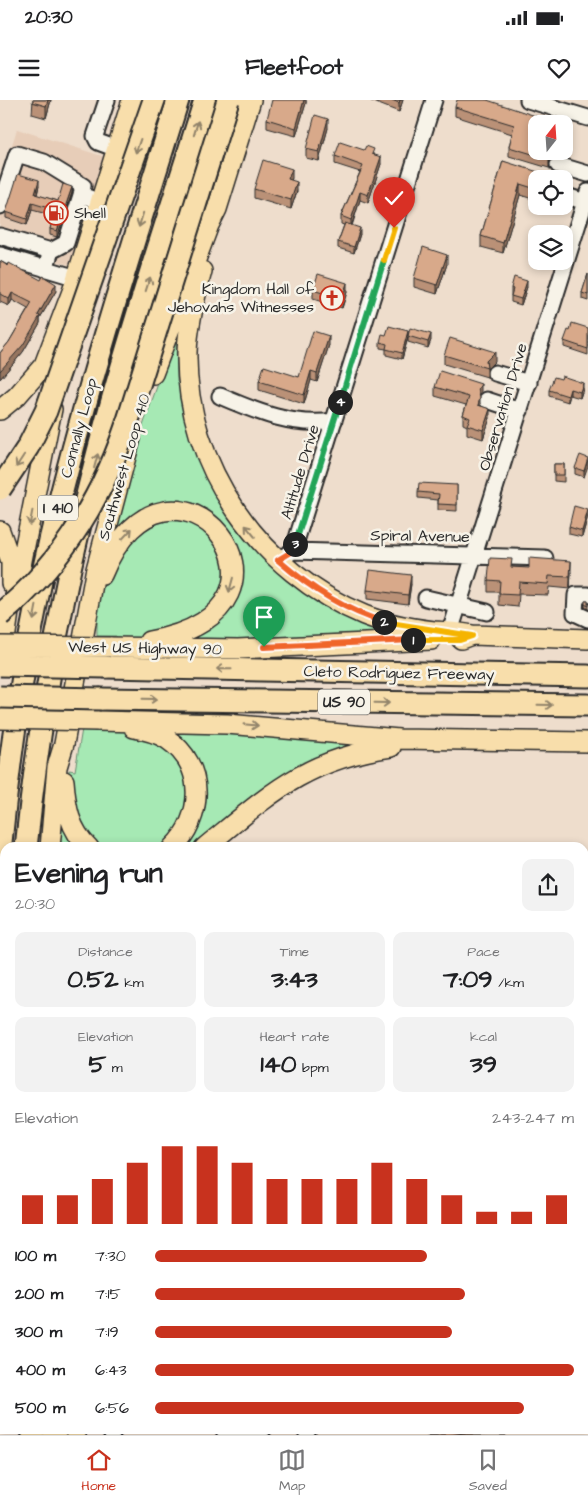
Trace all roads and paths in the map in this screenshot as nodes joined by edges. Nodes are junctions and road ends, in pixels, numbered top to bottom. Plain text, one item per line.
1 (107, 100) edge
2 (132, 100) edge
3 (154, 100) edge
4 (178, 100) edge
5 (205, 100) edge
6 (228, 100) edge
7 (241, 100) edge
8 (251, 100) edge
9 (434, 100) edge
10 (528, 100) edge
11 (588, 118) edge
12 (117, 149) junction
13 (558, 165) dead end
14 (588, 174) edge
15 (81, 196) junction
16 (573, 196) edge
17 (586, 197) edge
18 (101, 201) junction
19 (0, 206) edge
20 (217, 209) junction
21 (0, 236) edge
22 (66, 243) junction
23 (86, 249) junction
24 (51, 251) junction
25 (0, 255) edge
26 (45, 269) junction
27 (77, 278) junction
28 (495, 373) dead end
29 (118, 380) junction
30 (529, 383) junction
31 (220, 396) dead end
32 (487, 400) dead end
33 (0, 410) edge
34 (520, 411) junction
35 (334, 421) junction
36 (0, 489) edge
37 (0, 532) edge
38 (286, 555) junction
39 (475, 555) junction
40 (545, 558) edge
41 (588, 595) edge
42 (92, 598) junction
43 (426, 598) dead end
44 (458, 605) junction
45 (487, 612) dead end
46 (5, 613) edge
47 (588, 619) edge
48 (450, 632) junction
49 (472, 636) junction
50 (588, 638) edge
51 (0, 646) edge
52 (111, 654) junction
53 (0, 665) edge
54 (0, 671) edge
55 (588, 676) edge
56 (0, 697) edge
57 (588, 705) edge
58 (0, 719) edge
59 (103, 721) junction
60 (427, 740) junction
61 (588, 742) edge
62 (64, 744) junction
63 (1, 842) edge
64 (27, 842) edge
65 (51, 842) edge
66 (84, 842) edge
67 (177, 842) edge
68 (211, 842) edge

1 - 12 street
2 - 12 main road
3 -> 36 highway, bridge
4 -> 63 highway, Connally Loop / I 410
29 -> 5 highway, Connally Loop / I 410
6 - 46 highway, bridge
7 - 29 highway
8 - 20 main road, Southwest Loop 410
9 - 35 street, Altitude Drive
10 - 11 street
12 - 18 main road
13 - 14 street
15 - 18 street
15 - 19 street
15 - 22 street
16 - 17 street
17 - 30 street, Observation Drive
18 - 23 main road
38 -> 20 main road
20 - 42 main road, Southwest Loop 410
21 - 24 street
22 - 23 street
22 - 24 street
23 - 27 main road
24 - 26 street
25 - 26 street
26 - 27 street
27 - 33 main road
27 -> 46 main road
28 - 30 street
64 -> 29 highway, Connally Loop / I 410
30 - 34 street, Observation Drive
31 - 35 street
32 - 34 street
34 - 39 street, Observation Drive
35 - 38 street, Altitude Drive
37 - 46 main road
38 - 39 street, Spiral Avenue
38 - 48 main road
39 - 40 street, Spiral Avenue
39 - 44 street, Observation Drive
41 - 47 street
42 -> 52 main road
42 - 62 main road, Southwest Loop 410
43 - 44 street
44 - 45 street
44 - 48 street, Observation Drive
46 - 54 main road
48 - 49 main road
49 - 50 main road, West US Highway 90
49 - 52 main road, West US Highway 90
51 - 52 main road, West US Highway 90, bridge
52 - 53 highway, Cleto Rodriguez Freeway / US 90, bridge
55 -> 52 highway, Cleto Rodriguez Freeway / US 90
56 -> 57 highway, Cleto Rodriguez Freeway / US 90, bridge
58 - 59 main road, bridge
59 -> 60 main road
59 - 67 main road
60 - 61 main road
60 - 68 main road
62 - 65 main road, Southwest Loop 410
62 - 66 main road

